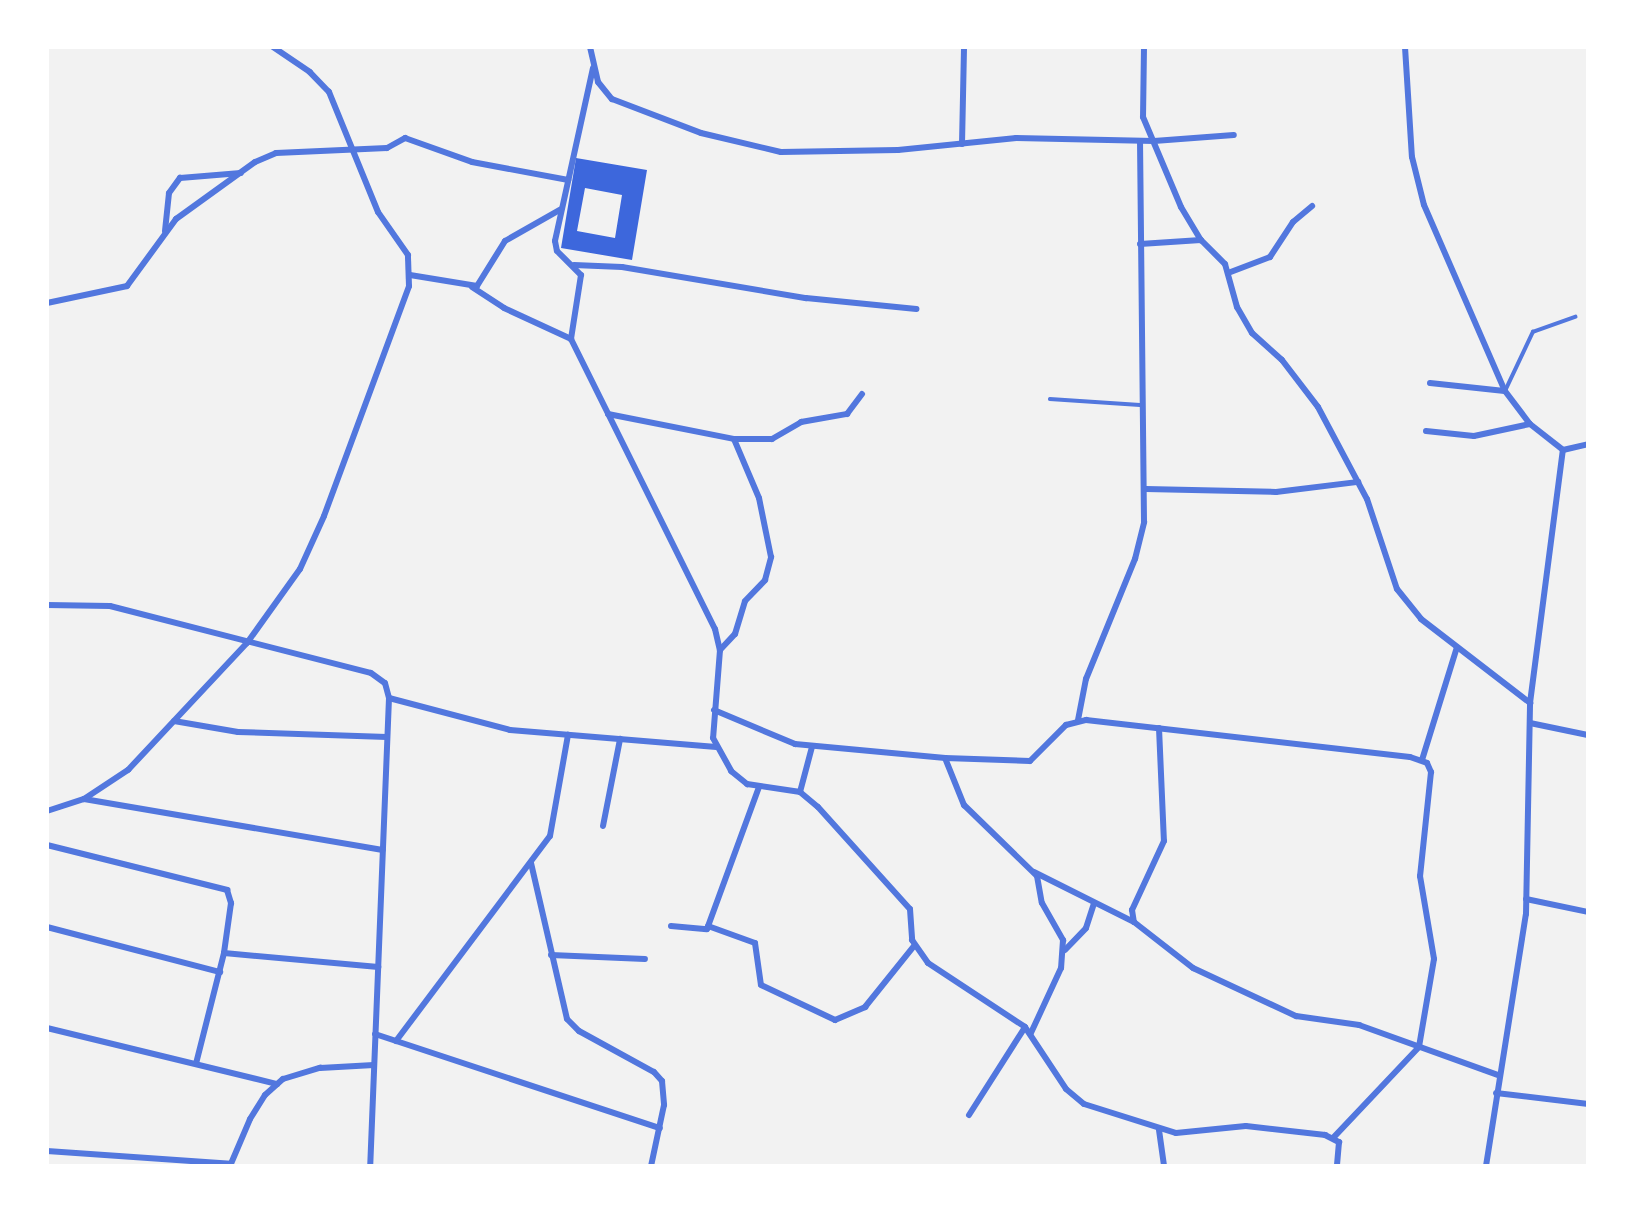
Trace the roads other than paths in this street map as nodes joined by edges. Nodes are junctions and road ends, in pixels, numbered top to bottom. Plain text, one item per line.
1 (273, 47) edge
2 (964, 47) edge
3 (1144, 47) edge
4 (1405, 47) edge
5 (591, 48) edge
6 (593, 68) junction
7 (1234, 135) dead end
8 (1140, 141) junction
9 (1154, 141) junction
10 (962, 144) junction
11 (353, 147) junction
12 (241, 173) junction
13 (568, 180) junction
14 (1312, 206) dead end
15 (561, 209) junction
16 (165, 233) junction
17 (1200, 240) junction
18 (1140, 244) junction
19 (574, 265) junction
20 (1228, 273) junction
21 (410, 275) junction
22 (472, 287) junction
23 (47, 303) edge
24 (916, 310) dead end
25 (1574, 317) dead end
26 (571, 339) junction
27 (1430, 383) dead end
28 (1505, 391) junction
29 (862, 394) dead end
30 (1050, 399) dead end
31 (1140, 405) junction
32 (608, 414) junction
33 (1530, 424) junction
34 (1426, 431) dead end
35 (734, 439) junction
36 (1588, 444) edge
37 (1563, 450) junction
38 (1358, 482) junction
39 (1146, 489) junction
40 (47, 605) edge
41 (247, 643) junction
42 (1457, 647) junction
43 (720, 650) junction
44 (389, 698) junction
45 (1530, 703) junction
46 (714, 710) junction
47 (1078, 720) junction
48 (174, 721) junction
49 (1530, 723) junction
50 (1159, 729) junction
51 (568, 735) junction
52 (1588, 736) edge
53 (387, 737) junction
54 (620, 739) junction
55 (716, 747) junction
56 (812, 747) junction
57 (945, 758) junction
58 (1422, 760) junction
59 (759, 787) junction
60 (800, 792) junction
61 (84, 799) junction
62 (47, 811) edge
63 (604, 826) dead end
64 (47, 845) edge
65 (383, 850) junction
66 (531, 863) junction
67 (1029, 869) junction
68 (1526, 899) junction
69 (1094, 903) junction
70 (1588, 912) edge
71 (1134, 922) junction
72 (671, 926) dead end
73 (708, 926) junction
74 (47, 927) edge
75 (914, 946) junction
76 (1065, 950) junction
77 (224, 953) junction
78 (551, 955) junction
79 (646, 959) dead end
80 (378, 967) junction
81 (220, 972) junction
82 (1025, 1027) junction
83 (47, 1028) edge
84 (1031, 1033) junction
85 (375, 1034) junction
86 (396, 1041) junction
87 (1419, 1047) junction
88 (196, 1064) junction
89 (374, 1065) junction
90 (1497, 1075) junction
91 (277, 1084) junction
92 (1496, 1093) junction
93 (1588, 1104) edge
94 (968, 1115) dead end
95 (660, 1128) junction
96 (1159, 1130) junction
97 (1333, 1138) junction
98 (47, 1151) edge
99 (231, 1165) edge
100 (370, 1166) edge
101 (651, 1166) edge
102 (1164, 1166) edge
103 (1337, 1166) edge
104 (1486, 1166) edge

1 - 11 street
2 - 10 street
3 - 9 street
4 - 28 street
5 - 6 street
6 - 10 street
6 - 13 street
7 - 9 street
8 - 9 street
8 - 10 street
8 - 18 street
9 - 17 street
11 - 12 street
11 - 13 street
11 - 21 street
12 - 16 street
12 - 16 street
13 - 15 street
14 - 20 street
15 - 19 street
15 - 22 street
16 - 23 street
17 - 18 street
17 - 20 street
18 - 31 street
19 - 24 street
19 - 26 street
20 - 38 street
21 - 22 street
21 - 41 street
22 - 26 street
25 - 28 lane
26 - 32 street
27 - 28 street
28 - 33 street
29 - 35 street
30 - 31 lane
31 - 39 street
32 - 35 street
32 - 43 street
33 - 34 street
33 - 37 street
35 - 43 street
36 - 37 street
37 - 45 street
38 - 39 street
38 - 42 street
39 - 47 street
40 - 41 street
41 - 44 street
41 - 48 street
42 - 45 street
42 - 58 street
43 - 46 street
44 - 51 street
44 - 53 street
45 - 49 street
46 - 55 street
46 - 56 street
47 - 50 street
47 - 57 street
48 - 53 street
48 - 61 street
49 - 52 street
49 - 68 street
50 - 58 street
50 - 71 street
51 - 54 street
51 - 66 street
53 - 65 street
54 - 55 street
54 - 63 street
55 - 59 street
56 - 57 street
56 - 60 street
57 - 67 street
58 - 87 street
59 - 60 street
59 - 73 street
60 - 75 street
61 - 62 street
61 - 65 street
64 - 77 street
65 - 80 street
66 - 78 street
66 - 86 street
67 - 69 street
67 - 76 street
68 - 70 street
68 - 90 street
69 - 71 street
69 - 76 street
71 - 87 street
72 - 73 street
73 - 75 street
74 - 81 street
75 - 82 street
76 - 84 street
77 - 80 street
77 - 81 street
78 - 79 street
78 - 95 street
80 - 85 street
81 - 88 street
82 - 84 street
82 - 94 street
83 - 88 street
84 - 96 street
85 - 86 street
85 - 89 street
86 - 95 street
87 - 90 street
87 - 97 street
88 - 91 street
89 - 91 street
89 - 100 street
90 - 92 street
91 - 99 street
92 - 93 street
92 - 104 street
95 - 101 street
96 - 97 street
96 - 102 street
97 - 103 street
98 - 99 street

